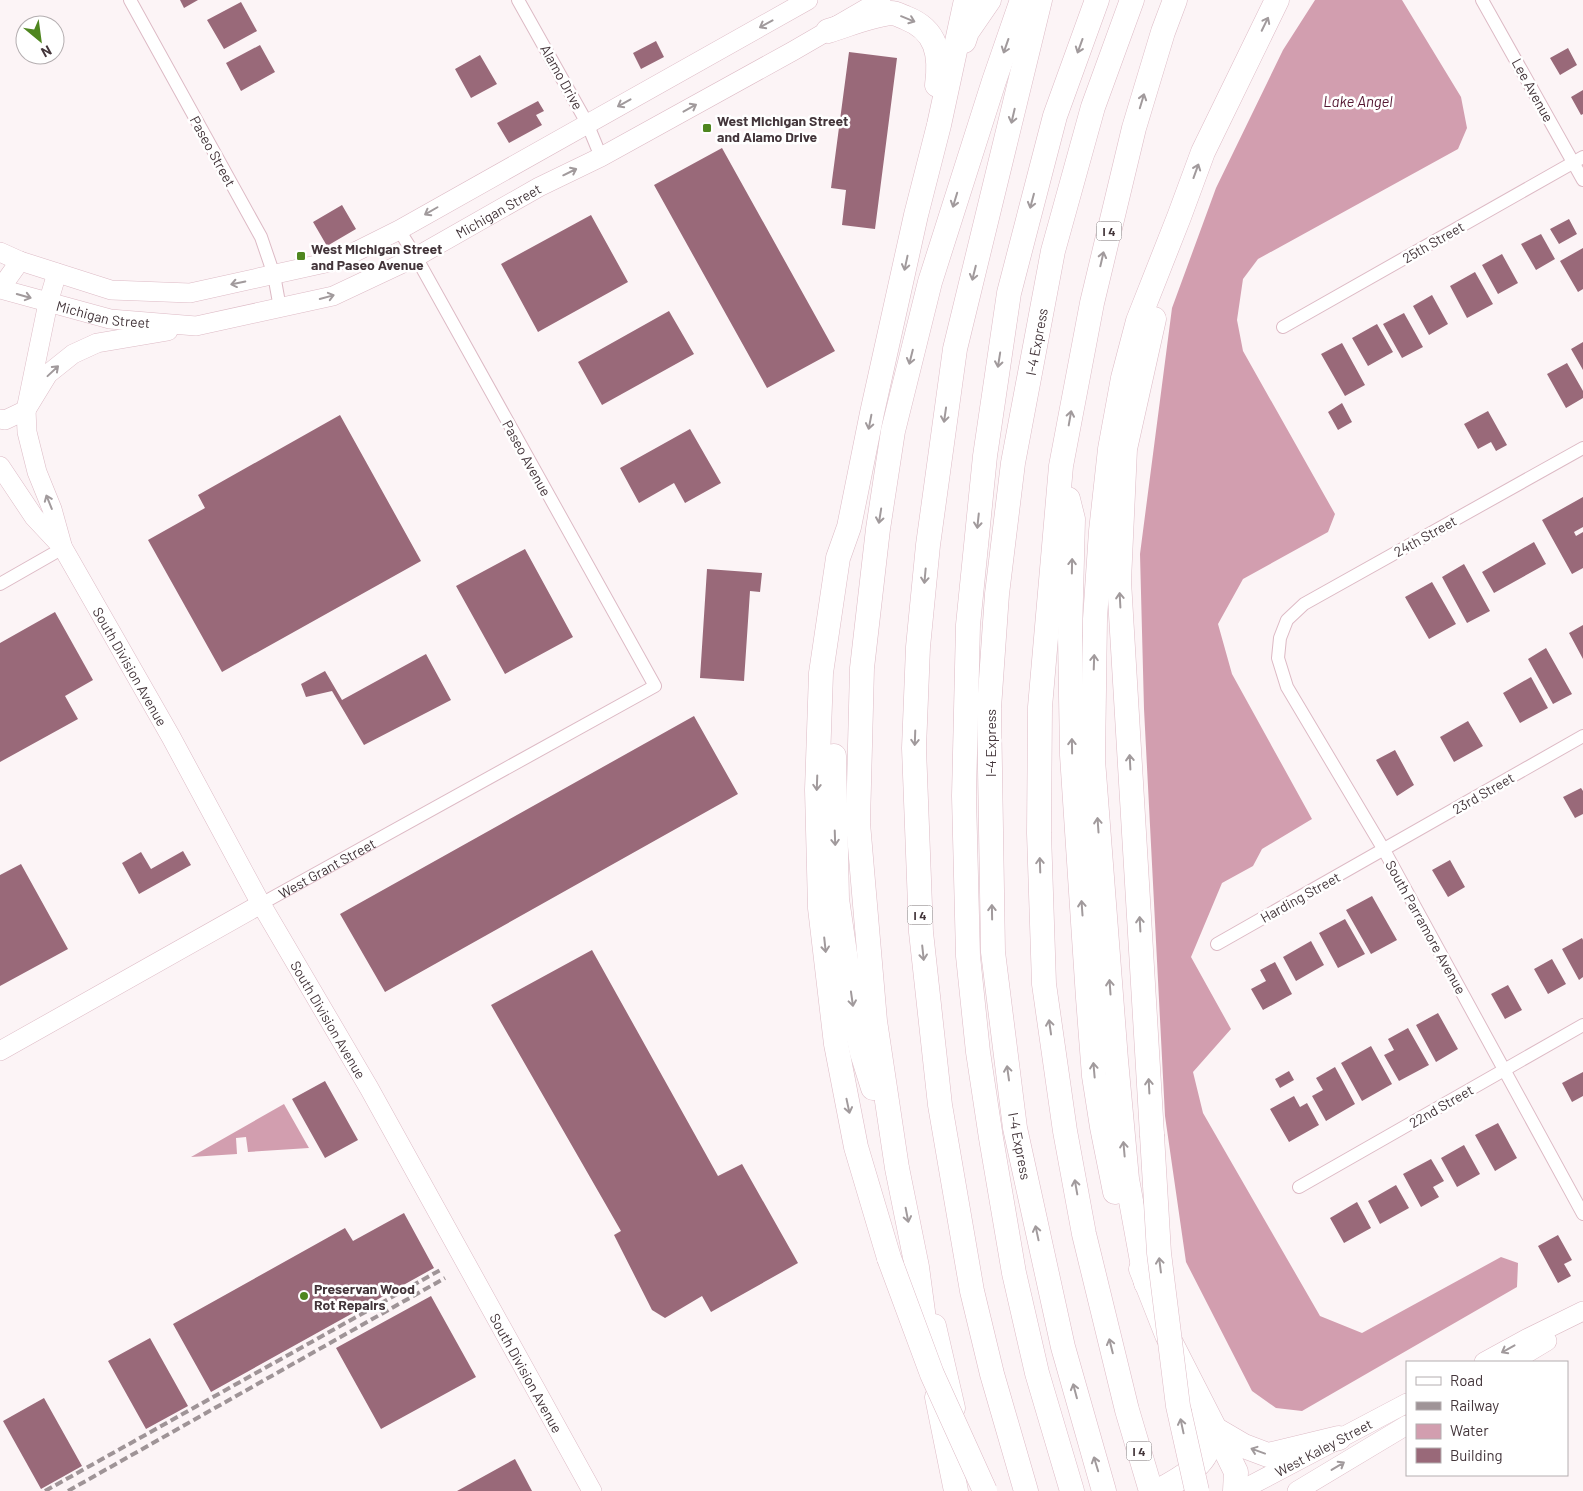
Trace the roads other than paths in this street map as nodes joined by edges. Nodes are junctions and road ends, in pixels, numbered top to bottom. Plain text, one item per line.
1 (130, 0) edge
2 (518, 0) edge
3 (808, 0) edge
4 (881, 0) edge
5 (966, 0) edge
6 (989, 0) edge
7 (1022, 0) edge
8 (1040, 0) edge
9 (1097, 0) edge
10 (1132, 0) edge
11 (1175, 0) edge
12 (1277, 0) edge
13 (1482, 0) edge
14 (828, 32) junction
15 (946, 92) junction
16 (587, 123) junction
17 (601, 157) junction
18 (1578, 159) edge
19 (1583, 180) edge
20 (916, 215) junction
21 (1179, 217) junction
22 (399, 230) junction
23 (0, 252) edge
24 (416, 257) junction
25 (20, 261) junction
26 (57, 273) junction
27 (274, 276) junction
28 (0, 289) edge
29 (48, 303) junction
30 (280, 308) junction
31 (196, 326) junction
32 (1284, 327) dead end
33 (26, 410) junction
34 (0, 419) edge
35 (1583, 448) edge
36 (0, 466) edge
37 (1062, 466) junction
38 (849, 527) junction
39 (63, 548) junction
40 (0, 584) edge
41 (1280, 638) joint
42 (655, 686) joint
43 (1583, 736) edge
44 (1384, 850) junction
45 (261, 904) junction
46 (1217, 944) dead end
47 (1583, 1025) edge
48 (0, 1051) edge
49 (1504, 1070) junction
50 (897, 1168) junction
51 (1299, 1187) dead end
52 (1583, 1214) edge
53 (917, 1267) junction
54 (1146, 1283) junction
55 (1583, 1311) edge
56 (1583, 1318) edge
57 (1486, 1361) edge
58 (1514, 1361) edge
59 (1191, 1382) junction
60 (1406, 1404) edge
61 (1406, 1426) edge
62 (1215, 1429) junction
63 (1339, 1438) junction
64 (1023, 1482) edge
65 (592, 1491) edge
66 (956, 1491) edge
67 (970, 1491) edge
68 (985, 1491) edge
69 (1072, 1491) edge
70 (1104, 1491) edge
71 (1151, 1491) edge
72 (1158, 1491) edge
73 (1197, 1491) edge
74 (1235, 1491) edge
75 (1240, 1491) edge
76 (1296, 1491) edge

1 - 27 street, Paseo Street
2 - 16 street, Alamo Drive
3 -> 16 street, Michigan Street
4 - 14 street, Michigan Street
5 - 15 highway
6 - 15 highway
7 -> 50 highway
8 -> 64 highway, I 4
9 -> 69 highway, I-4 Express
70 -> 10 highway, I-4 Express
37 -> 11 highway, I 4
21 -> 12 highway
13 - 18 street, Lee Avenue
17 -> 14 street, Michigan Street
14 -> 20 highway
15 - 20 highway
16 - 17 street, Alamo Drive
16 -> 22 street, Michigan Street
24 -> 17 street, Michigan Street
18 - 19 street, Lee Avenue
18 - 32 street, 25th Street
20 -> 38 highway
54 -> 21 highway
73 -> 21 highway, bridge
22 - 24 street, Paseo Avenue
22 - 27 street, Michigan Street
23 - 25 street, Michigan Street
30 -> 24 street, Michigan Street
24 - 42 street, Paseo Avenue
25 - 26 street, Michigan Street
25 - 28 street
27 -> 26 street, Michigan Street
26 - 29 street, South Division Avenue
27 - 30 street, Paseo Street
28 -> 29 street, Michigan Street
29 - 31 street, Michigan Street
29 - 33 street, South Division Avenue
30 - 31 street, Michigan Street
33 -> 31 street
33 - 34 street
39 -> 33 street, South Division Avenue
35 - 41 street, 24th Street
36 - 39 street, South Division Avenue
54 -> 37 highway
71 -> 37 highway, I 4
38 -> 50 highway
38 -> 68 highway, bridge
39 - 40 street
39 - 45 street, South Division Avenue
41 - 44 street, South Parramore Avenue
42 - 45 street, West Grant Street
43 - 44 street, 23rd Street
44 - 46 street, Harding Street
44 - 49 street, South Parramore Avenue
45 - 48 street, West Grant Street
45 - 65 street, South Division Avenue
47 - 49 street, 22nd Street
49 - 51 street, 22nd Street
49 - 52 street, South Parramore Avenue
50 -> 53 highway
53 - 66 highway
53 - 67 highway
54 - 59 highway
55 -> 57 street
56 - 58 street
59 - 62 highway
59 - 72 highway
60 - 63 street, West Kaley Street
76 -> 61 street, West Kaley Street
63 -> 62 highway
62 - 74 highway
63 - 75 street, West Kaley Street

